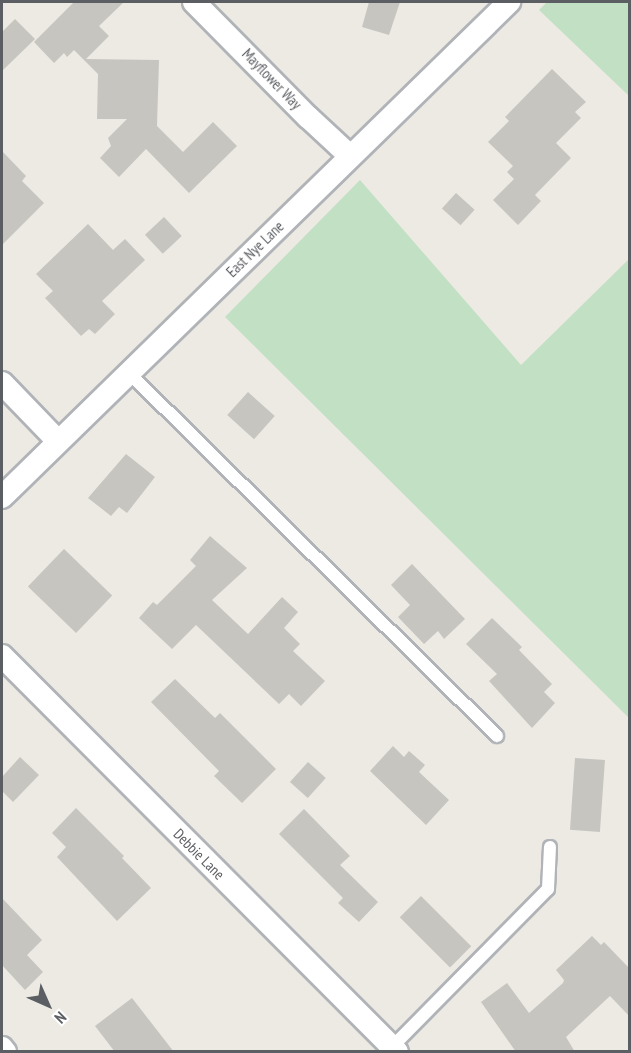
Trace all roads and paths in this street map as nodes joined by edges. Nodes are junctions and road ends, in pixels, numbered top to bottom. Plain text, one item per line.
1 (194, 2) edge
2 (509, 2) edge
3 (350, 156) junction
4 (129, 373) junction
5 (2, 383) edge
6 (58, 441) junction
7 (2, 497) edge
8 (2, 656) edge
9 (497, 736) dead end
10 (550, 847) dead end
11 (2, 1048) edge
12 (394, 1049) edge
13 (5, 1052) edge

1 - 3 street, Mayflower Way
2 - 3 street, East Nye Lane
3 - 4 street, East Nye Lane
4 - 6 street, East Nye Lane
4 - 9 lane
5 - 6 street
6 - 7 street, East Nye Lane
8 - 12 street, Debbie Lane
10 - 12 lane
11 - 13 street

